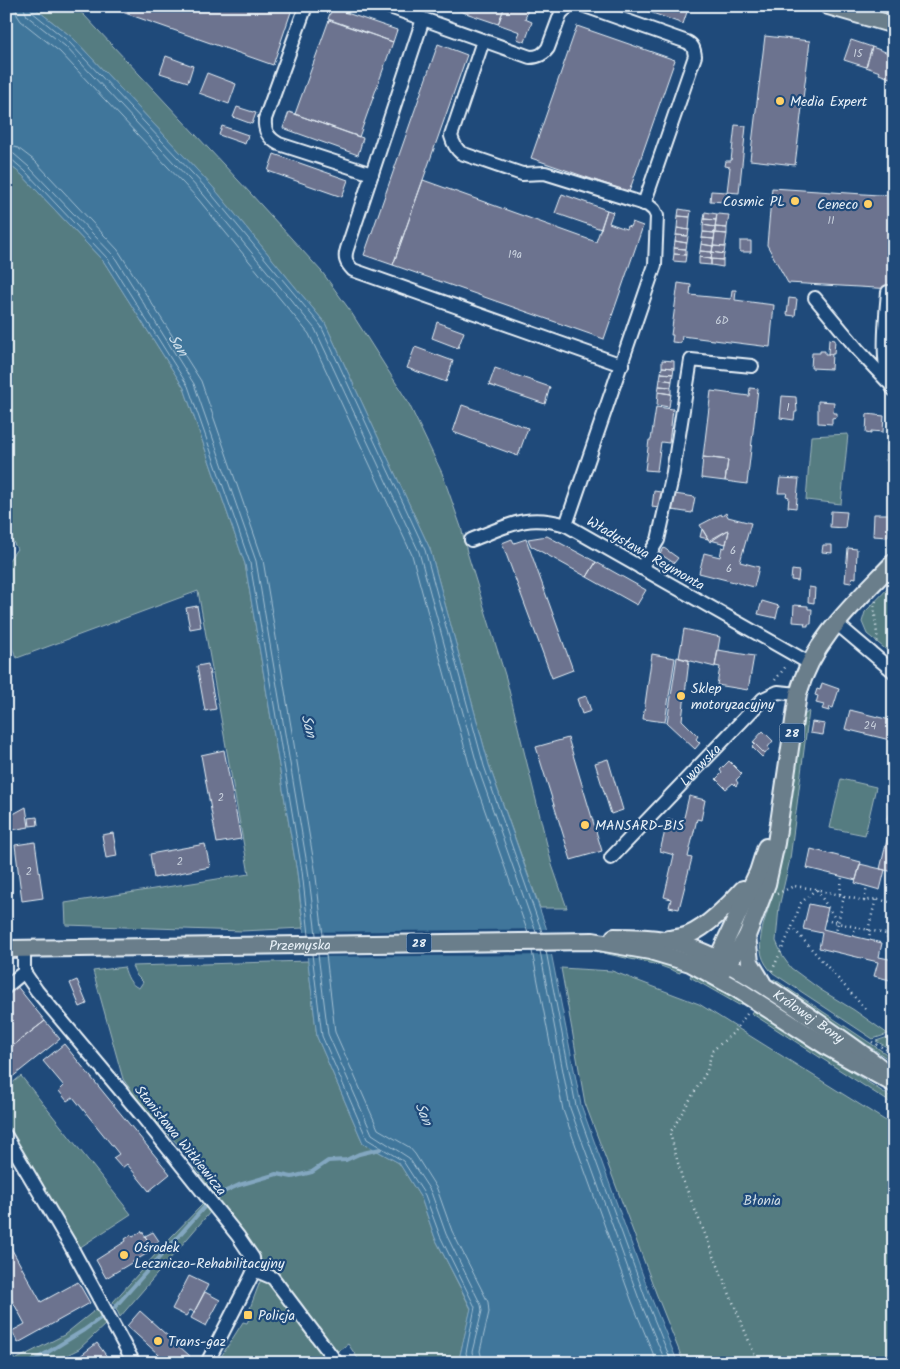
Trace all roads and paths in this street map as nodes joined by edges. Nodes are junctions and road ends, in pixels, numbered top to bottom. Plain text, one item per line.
1 (306, 6) edge
2 (387, 6) edge
3 (569, 6) edge
4 (585, 6) edge
5 (836, 7) edge
6 (423, 19) junction
7 (894, 26) edge
8 (484, 42) junction
9 (372, 174) junction
10 (644, 204) junction
11 (894, 292) edge
12 (815, 298) dead end
13 (622, 365) junction
14 (752, 366) dead end
15 (891, 386) edge
16 (566, 525) junction
17 (471, 540) dead end
18 (894, 562) edge
19 (641, 568) junction
20 (877, 597) dead end
21 (836, 623) junction
22 (879, 648) dead end
23 (789, 661) dead end
24 (809, 663) junction
25 (894, 672) edge
26 (773, 684) dead end
27 (798, 694) junction
28 (781, 804) junction
29 (611, 858) dead end
30 (758, 872) junction
31 (842, 877) dead end
32 (867, 886) dead end
33 (816, 888) junction
34 (840, 894) junction
35 (844, 896) junction
36 (771, 897) dead end
37 (876, 899) junction
38 (864, 901) junction
39 (894, 903) edge
40 (825, 920) dead end
41 (838, 923) junction
42 (855, 926) junction
43 (792, 927) junction
44 (869, 930) junction
45 (836, 932) dead end
46 (886, 934) junction
47 (747, 936) junction
48 (853, 936) dead end
49 (894, 936) edge
50 (665, 940) junction
51 (869, 940) dead end
52 (587, 941) junction
53 (24, 948) junction
54 (6, 949) edge
55 (894, 950) edge
56 (720, 961) junction
57 (690, 963) junction
58 (24, 972) junction
59 (767, 980) junction
60 (6, 987) edge
61 (737, 989) junction
62 (867, 1011) dead end
63 (747, 1014) dead end
64 (872, 1042) dead end
65 (891, 1052) dead end
66 (894, 1078) edge
67 (894, 1084) edge
68 (6, 1136) edge
69 (254, 1270) junction
70 (134, 1363) edge
71 (207, 1363) edge
72 (337, 1363) edge
73 (758, 1363) edge

1 - 9 street
2 - 6 street
3 - 8 street
4 - 10 street
5 - 7 main road
6 - 8 street
6 - 9 street
8 - 10 street
9 - 13 street
10 - 13 street, Władysława Reymonta
11 - 15 street
12 - 15 street
13 - 16 street, Władysława Reymonta
14 - 19 street
16 - 17 street
16 - 19 street, Władysława Reymonta
18 - 21 main road, 28
19 - 24 street, Władysława Reymonta
20 - 22 path
21 - 24 main road, 28
21 - 25 street
23 - 26 path
24 - 27 main road, 28
27 - 28 main road, 28
27 - 29 street, Lwowska
28 - 30 main road, 28
28 - 47 main road, 28
30 - 50 main road, 28
30 - 56 main road
31 - 34 path
32 - 38 path
33 - 34 path
33 - 36 path
33 - 41 path
33 - 43 path
34 - 35 path
35 - 38 path
35 - 41 path
37 - 38 path
37 - 39 path
37 - 44 path
40 - 41 path
41 - 42 path
41 - 45 path
42 - 44 path
42 - 48 path
43 - 59 path
43 - 62 path
44 - 46 path
44 - 51 path
46 - 49 path
46 - 55 path
47 - 56 main road, 28
47 - 59 main road
50 - 52 main road, Przemyska / 28
50 - 56 main road, Przemyska
52 - 53 main road, Przemyska / 28
52 - 57 main road, Przemyska / 28
53 - 54 main road, Przemyska / 28
53 - 58 street
56 - 57 main road, 28
56 - 59 main road, Królowej Bony
56 - 61 main road
57 - 61 main road, Przemyska
58 - 60 street
58 - 69 street, Stanisława Witkiewicza
59 - 66 main road, Królowej Bony
61 - 67 main road, Królowej Bony
63 - 73 path
64 - 65 path
68 - 70 street
69 - 71 street
69 - 72 street

